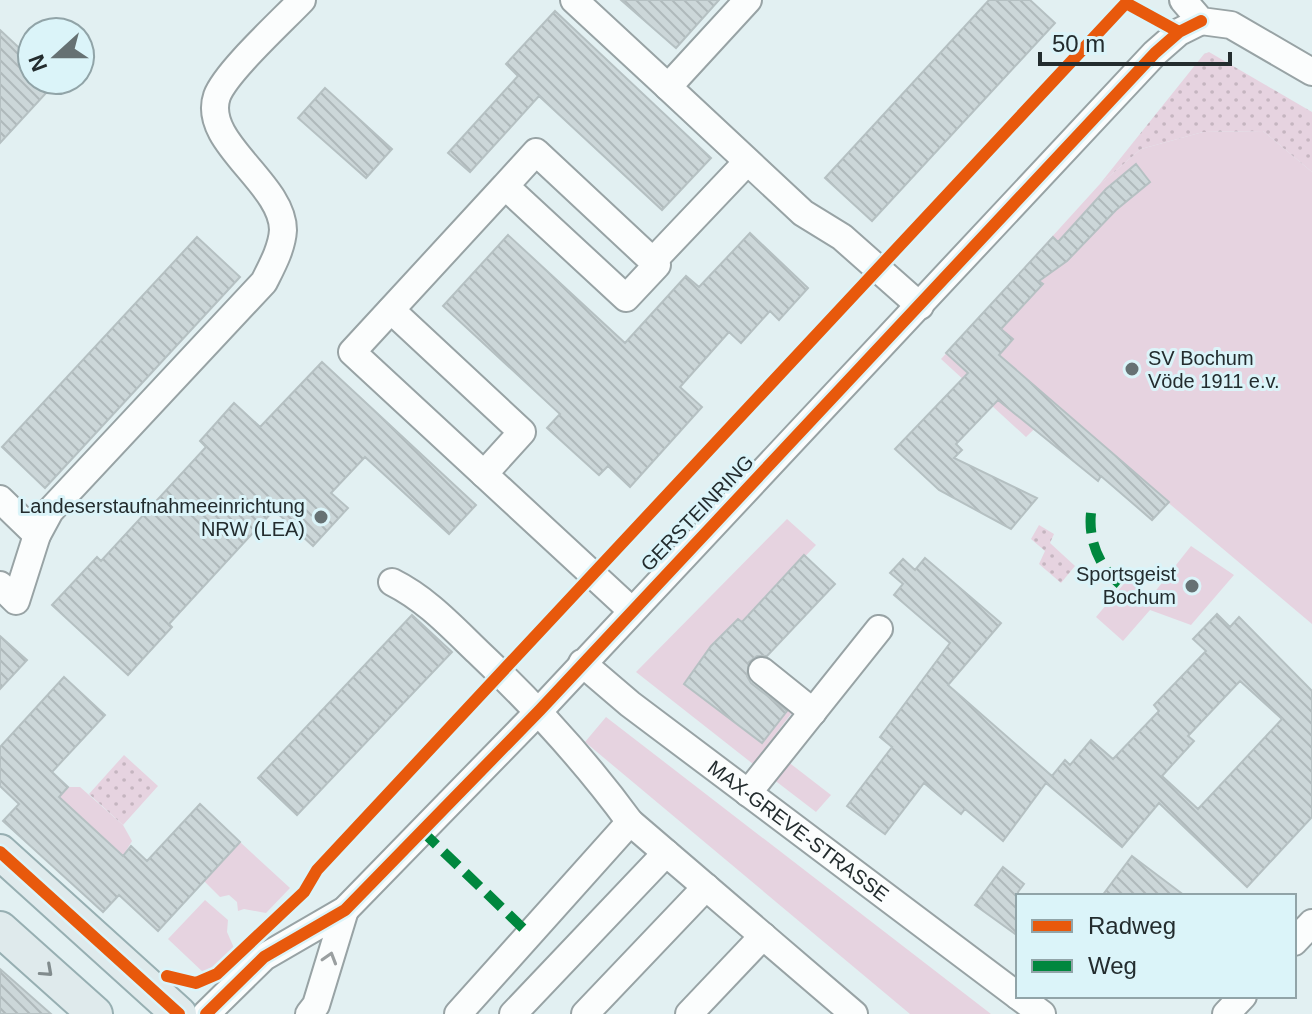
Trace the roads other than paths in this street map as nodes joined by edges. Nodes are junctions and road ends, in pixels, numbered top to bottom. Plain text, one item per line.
1 (302, 0) edge
2 (574, 0) edge
3 (748, 0) edge
4 (1183, 0) edge
5 (1201, 21) junction
6 (1312, 72) edge
7 (668, 87) junction
8 (747, 162) junction
9 (505, 186) junction
10 (653, 261) junction
11 (920, 306) junction
12 (391, 310) junction
13 (484, 474) junction
14 (0, 499) edge
15 (37, 535) junction
16 (392, 582) dead end
17 (0, 585) edge
18 (631, 610) junction
19 (879, 629) dead end
20 (582, 663) junction
21 (762, 671) dead end
22 (540, 710) junction
23 (813, 712) junction
24 (748, 793) junction
25 (630, 822) junction
26 (0, 852) edge
27 (666, 853) junction
28 (706, 887) junction
29 (345, 910) junction
30 (1312, 923) edge
31 (0, 929) edge
32 (763, 936) junction
33 (1296, 940) edge
34 (1016, 994) edge
35 (1021, 998) edge
36 (1241, 998) edge
37 (95, 1014) edge
38 (179, 1014) edge
39 (206, 1014) edge
40 (309, 1014) edge
41 (458, 1014) edge
42 (513, 1014) edge
43 (585, 1014) edge
44 (689, 1014) edge
45 (854, 1014) edge
46 (1042, 1014) edge
47 (1226, 1014) edge

1 - 15 street
2 - 7 street
3 - 7 street
4 - 5 street
5 - 6 street
5 - 11 street, GERSTEINRING
7 - 8 street
8 - 10 street
8 - 11 street
9 - 10 street
9 - 10 street
9 - 12 street
11 - 18 street, GERSTEINRING
12 - 13 street
12 - 13 street
13 - 18 street
14 - 15 street
15 - 17 street
16 - 22 street
18 - 20 street, GERSTEINRING
19 - 23 street
20 - 22 street, GERSTEINRING
20 - 24 street, MAX-GREVE-STRASSE
21 - 23 street
22 - 25 street
22 - 29 street, GERSTEINRING
23 - 24 street
24 - 34 street, MAX-GREVE-STRASSE
25 - 27 street
25 - 41 street
26 - 38 main road
27 - 28 street
27 - 42 street
28 - 32 street
28 - 43 street
29 - 39 street, GERSTEINRING
40 -> 29 street, GERSTEINRING
30 - 33 street
31 -> 37 main road
32 - 44 street
32 - 45 street
35 - 46 street, MAX-GREVE-STRASSE
36 - 47 street

